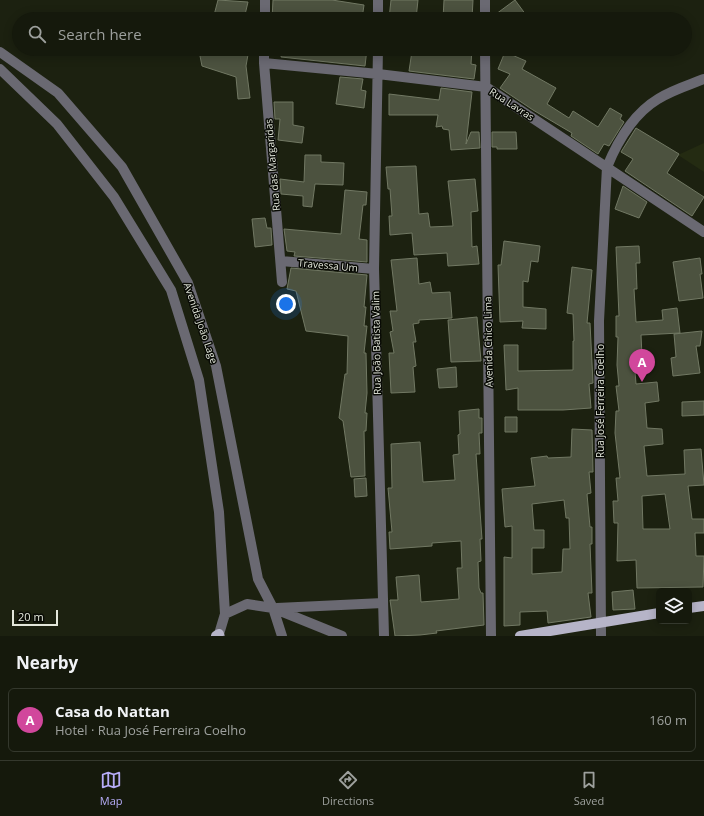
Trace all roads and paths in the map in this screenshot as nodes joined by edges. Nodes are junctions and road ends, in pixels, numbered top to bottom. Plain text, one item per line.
1 (265, 0) edge
2 (378, 0) edge
3 (485, 0) edge
4 (265, 12) edge
5 (378, 12) edge
6 (485, 12) edge
7 (0, 52) edge
8 (264, 56) edge
9 (378, 56) edge
10 (485, 56) edge
11 (264, 63) junction
12 (0, 69) edge
13 (378, 74) junction
14 (704, 79) edge
15 (486, 87) junction
16 (607, 167) junction
17 (704, 232) edge
18 (281, 261) junction
19 (374, 270) junction
20 (282, 282) dead end
21 (383, 603) junction
22 (704, 606) edge
23 (273, 608) junction
24 (692, 608) edge
25 (656, 613) edge
26 (225, 614) junction
27 (602, 622) junction
28 (218, 635) edge
29 (282, 636) edge
30 (342, 636) edge
31 (384, 636) edge
32 (491, 636) edge
33 (520, 636) edge
34 (601, 636) edge

1 - 4 street
2 - 5 street
3 - 6 street
7 - 23 street, Avenida João Lage
8 - 11 street, Rua das Margaridas
9 - 13 street, Rua João Batista Valim
10 - 15 street, Avenida Chico Lima
11 - 13 street, Rua Lavras
11 - 18 street, Rua das Margaridas
12 - 26 street, Avenida João Lage
13 - 15 street, Rua Lavras
13 - 19 street, Rua João Batista Valim
14 - 16 street
15 - 16 street, Rua Lavras
15 - 32 street, Avenida Chico Lima
16 - 17 street, Rua Lavras
16 - 27 street, Rua José Ferreira Coelho
18 - 19 street, Travessa Um
18 - 20 street, Rua das Margaridas
19 - 21 street, Rua João Batista Valim
21 - 23 street
21 - 31 street, Rua João Batista Valim
22 - 24 main road
23 - 26 street
23 - 29 street, Avenida João Lage
23 - 30 street
25 - 27 main road
26 - 28 street, Avenida João Lage
27 - 33 main road
27 - 34 street, Rua José Ferreira Coelho

